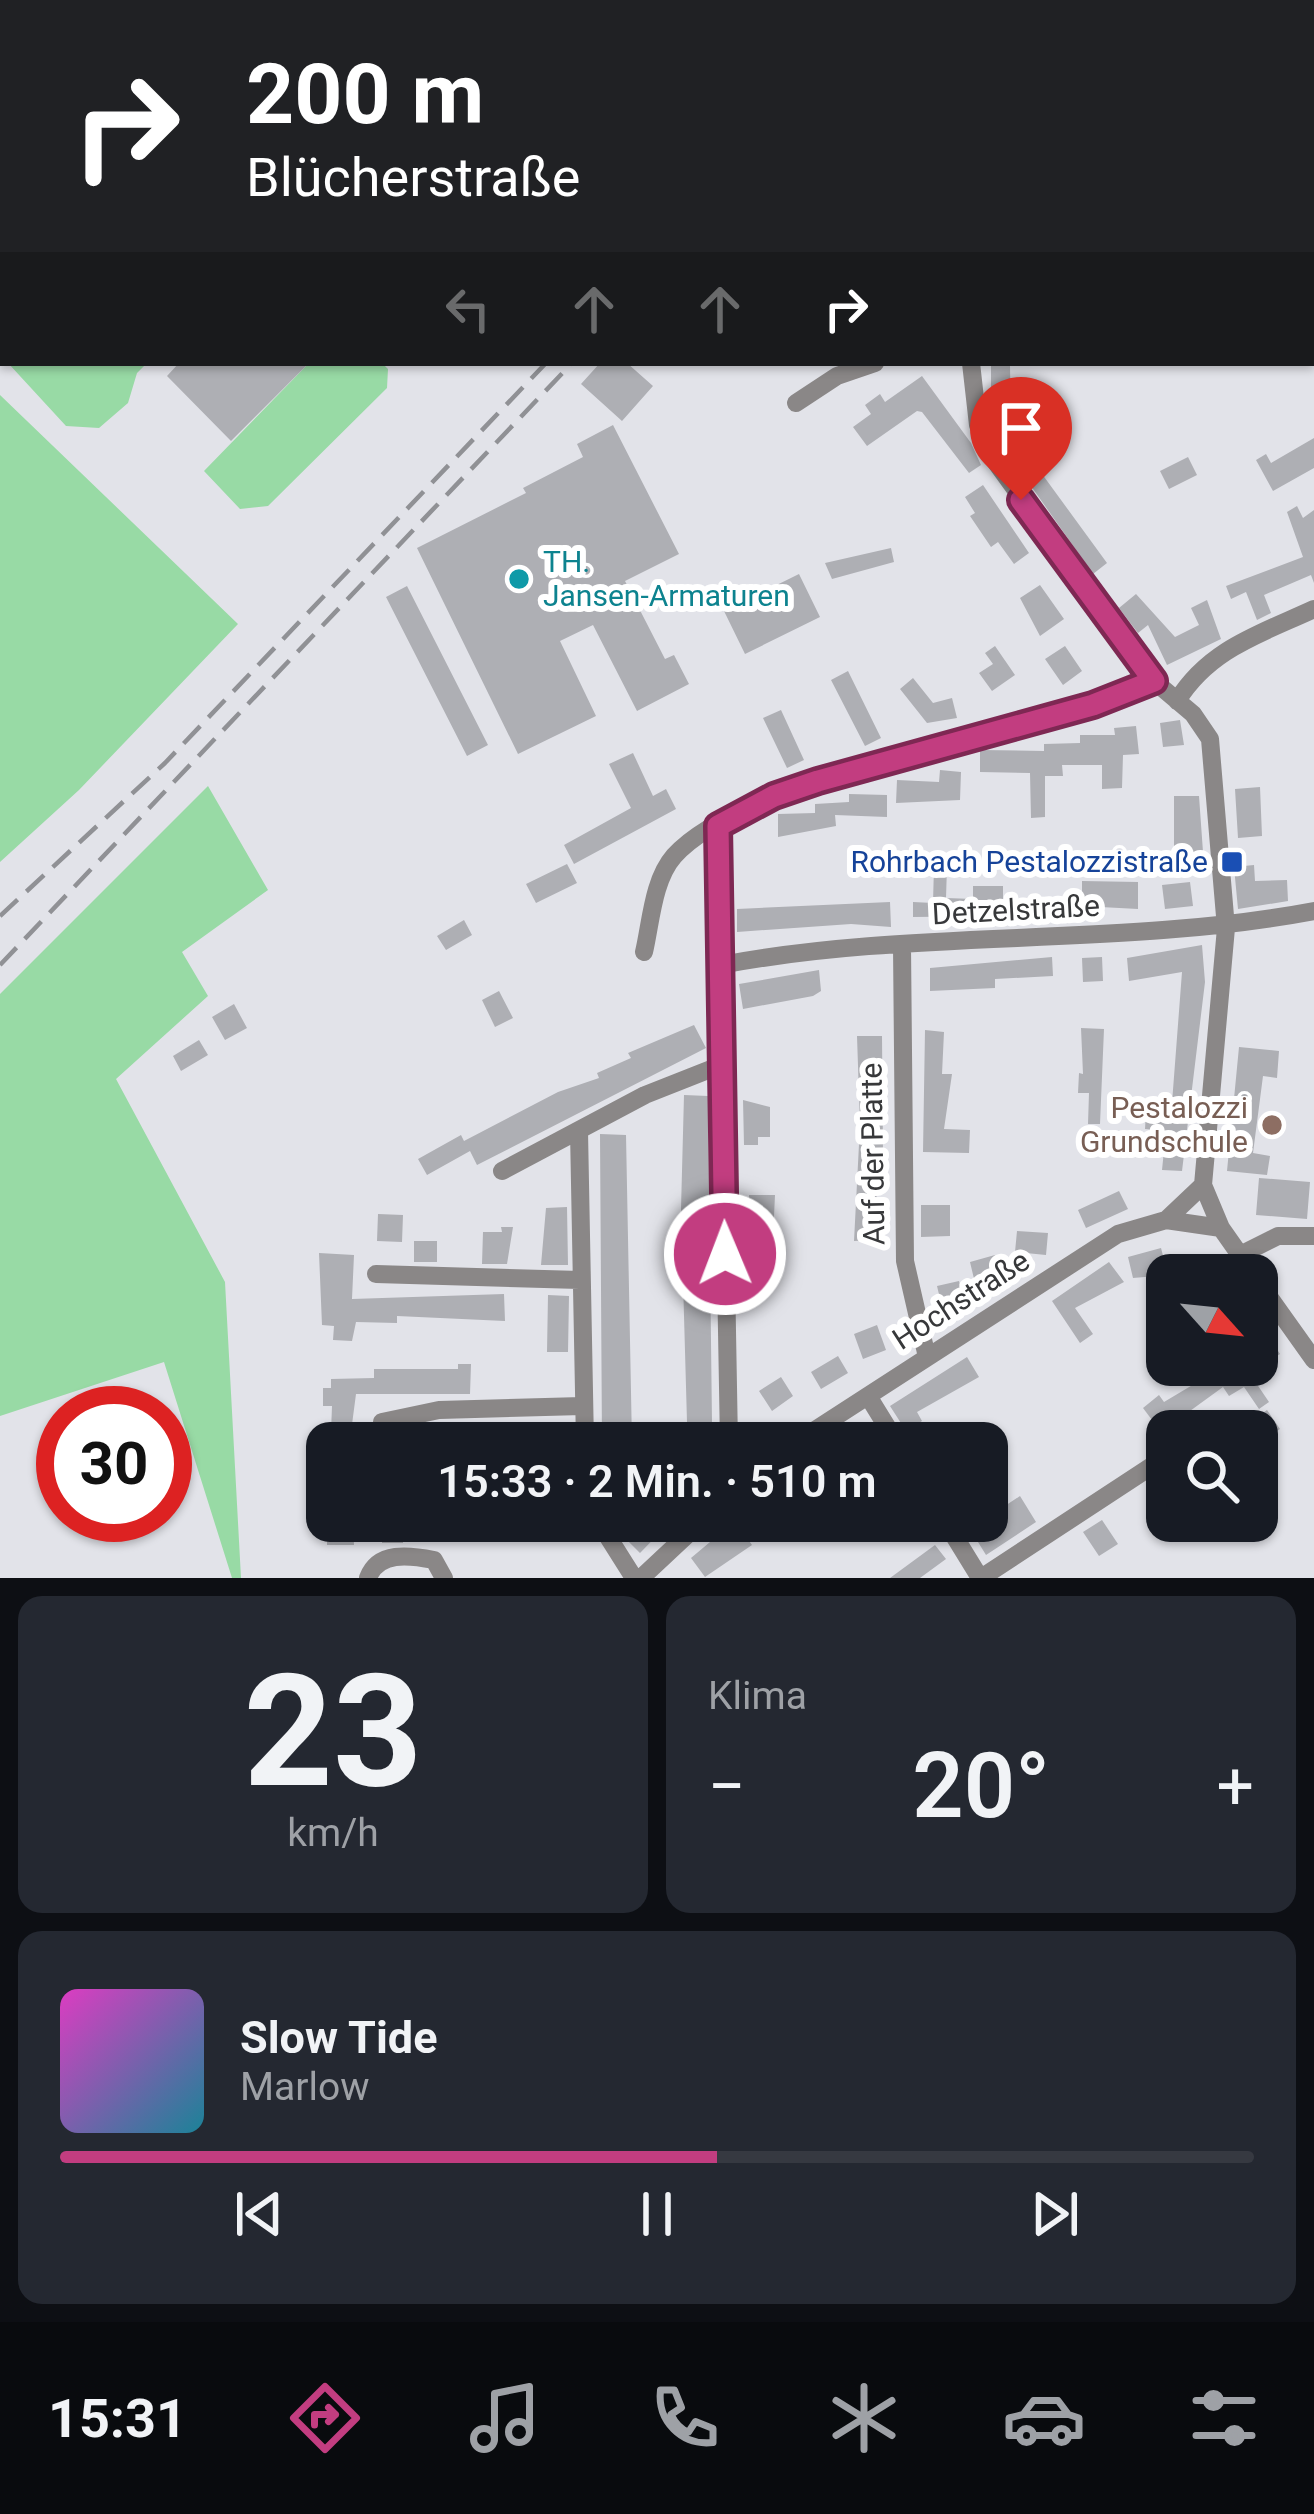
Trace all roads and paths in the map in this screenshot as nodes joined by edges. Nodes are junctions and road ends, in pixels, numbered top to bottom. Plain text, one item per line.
1 (866, 366) edge
2 (971, 366) edge
3 (796, 404) dead end
4 (1314, 609) edge
5 (1154, 681) junction
6 (1177, 701) junction
7 (718, 826) junction
8 (1314, 911) edge
9 (1226, 928) junction
10 (902, 946) junction
11 (644, 952) dead end
12 (721, 965) junction
13 (721, 1065) junction
14 (579, 1131) junction
15 (502, 1171) dead end
16 (1203, 1185) junction
17 (1166, 1220) junction
18 (1221, 1228) junction
19 (1314, 1236) edge
20 (1239, 1254) edge
21 (1242, 1254) edge
22 (376, 1274) dead end
23 (580, 1280) junction
24 (1278, 1309) edge
25 (927, 1358) junction
26 (1314, 1360) edge
27 (868, 1396) junction
28 (582, 1406) junction
29 (382, 1422) dead end
30 (583, 1422) edge
31 (730, 1422) edge
32 (828, 1422) edge
33 (884, 1422) edge
34 (1146, 1469) edge
35 (612, 1542) edge
36 (678, 1542) edge
37 (956, 1542) edge
38 (973, 1576) edge
39 (368, 1578) edge
40 (444, 1578) edge
41 (637, 1578) edge

1 - 3 street
2 - 5 street
4 - 6 street
5 - 6 street
5 - 7 street
6 - 9 street
7 - 11 street
7 - 12 street
8 - 9 street, Detzelstraße
9 - 10 street, Detzelstraße
9 - 16 street
10 - 12 street, Detzelstraße
10 - 25 street, Auf der Platte
12 - 13 street
13 - 14 street
13 - 31 street
14 - 15 street
14 - 23 street
16 - 17 street, Hochstraße
16 - 18 street
17 - 18 street, Hochstraße
17 - 25 street, Hochstraße
18 - 20 street
19 - 21 street
22 - 23 street
23 - 28 street
24 - 26 street
25 - 27 street, Hochstraße
27 - 32 street, Hochstraße
27 - 33 street
28 - 29 street
28 - 30 street
34 - 38 street
35 - 41 street
36 - 41 street
37 - 38 street
39 - 40 street

